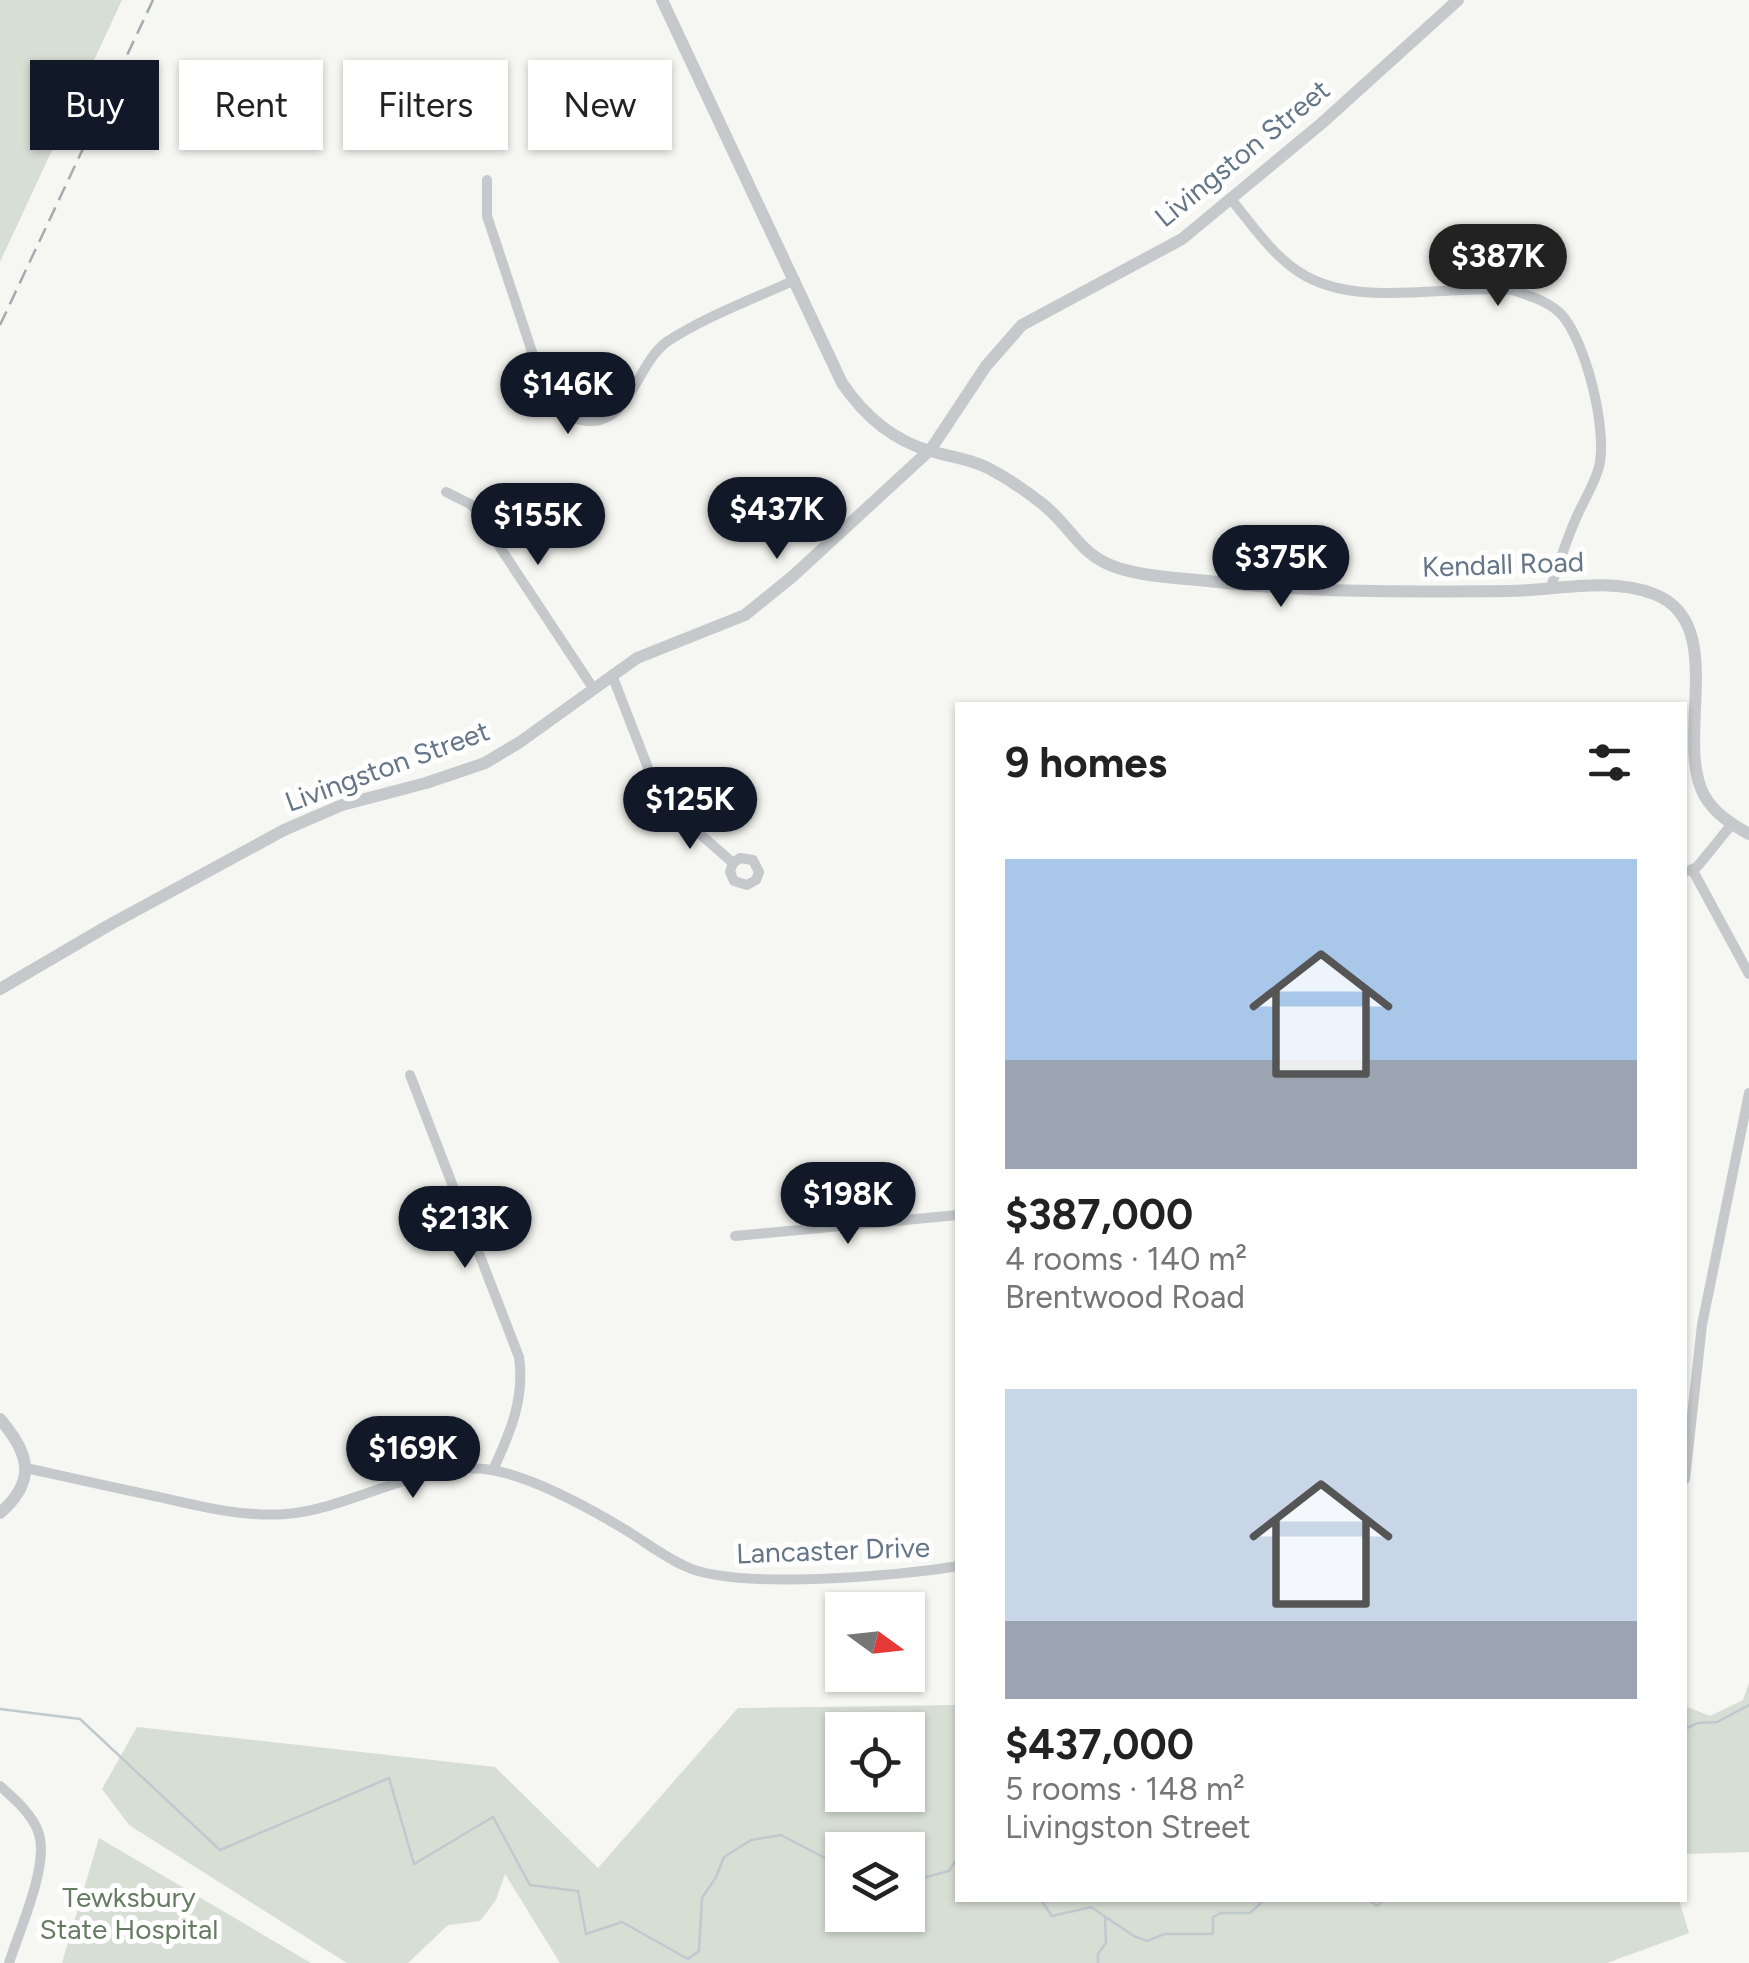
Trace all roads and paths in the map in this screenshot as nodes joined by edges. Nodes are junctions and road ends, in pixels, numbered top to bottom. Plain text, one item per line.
1 (662, 0) edge
2 (1458, 0) edge
3 (487, 180) dead end
4 (1230, 198) junction
5 (795, 280) junction
6 (929, 451) junction
7 (446, 492) dead end
8 (1550, 589) junction
9 (612, 675) junction
10 (594, 688) junction
11 (1732, 824) junction
12 (1749, 834) edge
13 (733, 863) dead end
14 (1688, 871) edge
15 (1749, 974) edge
16 (0, 989) edge
17 (410, 1075) dead end
18 (1749, 1093) edge
19 (955, 1215) edge
20 (735, 1236) dead end
21 (0, 1419) edge
22 (1687, 1461) edge
23 (26, 1468) junction
24 (493, 1470) junction
25 (0, 1513) edge
26 (955, 1566) edge
27 (0, 1786) edge
28 (8, 1963) edge

1 - 5 street, Kendall Road
2 - 4 street, Livingston Street
3 - 5 street
4 - 6 street, Livingston Street
4 - 8 street
5 - 6 street, Kendall Road
6 - 8 street, Kendall Road
6 - 9 street, Livingston Street
7 - 10 street
8 - 11 street, Kendall Road
9 - 10 street, Livingston Street
9 - 13 street
10 - 16 street, Livingston Street
11 - 12 street, Kendall Road
11 - 14 street
14 - 15 street
17 - 24 street
18 - 22 street
19 - 20 street
21 - 23 street
23 - 24 street, Lancaster Drive
23 - 25 street
24 - 26 street, Lancaster Drive
27 - 28 street

